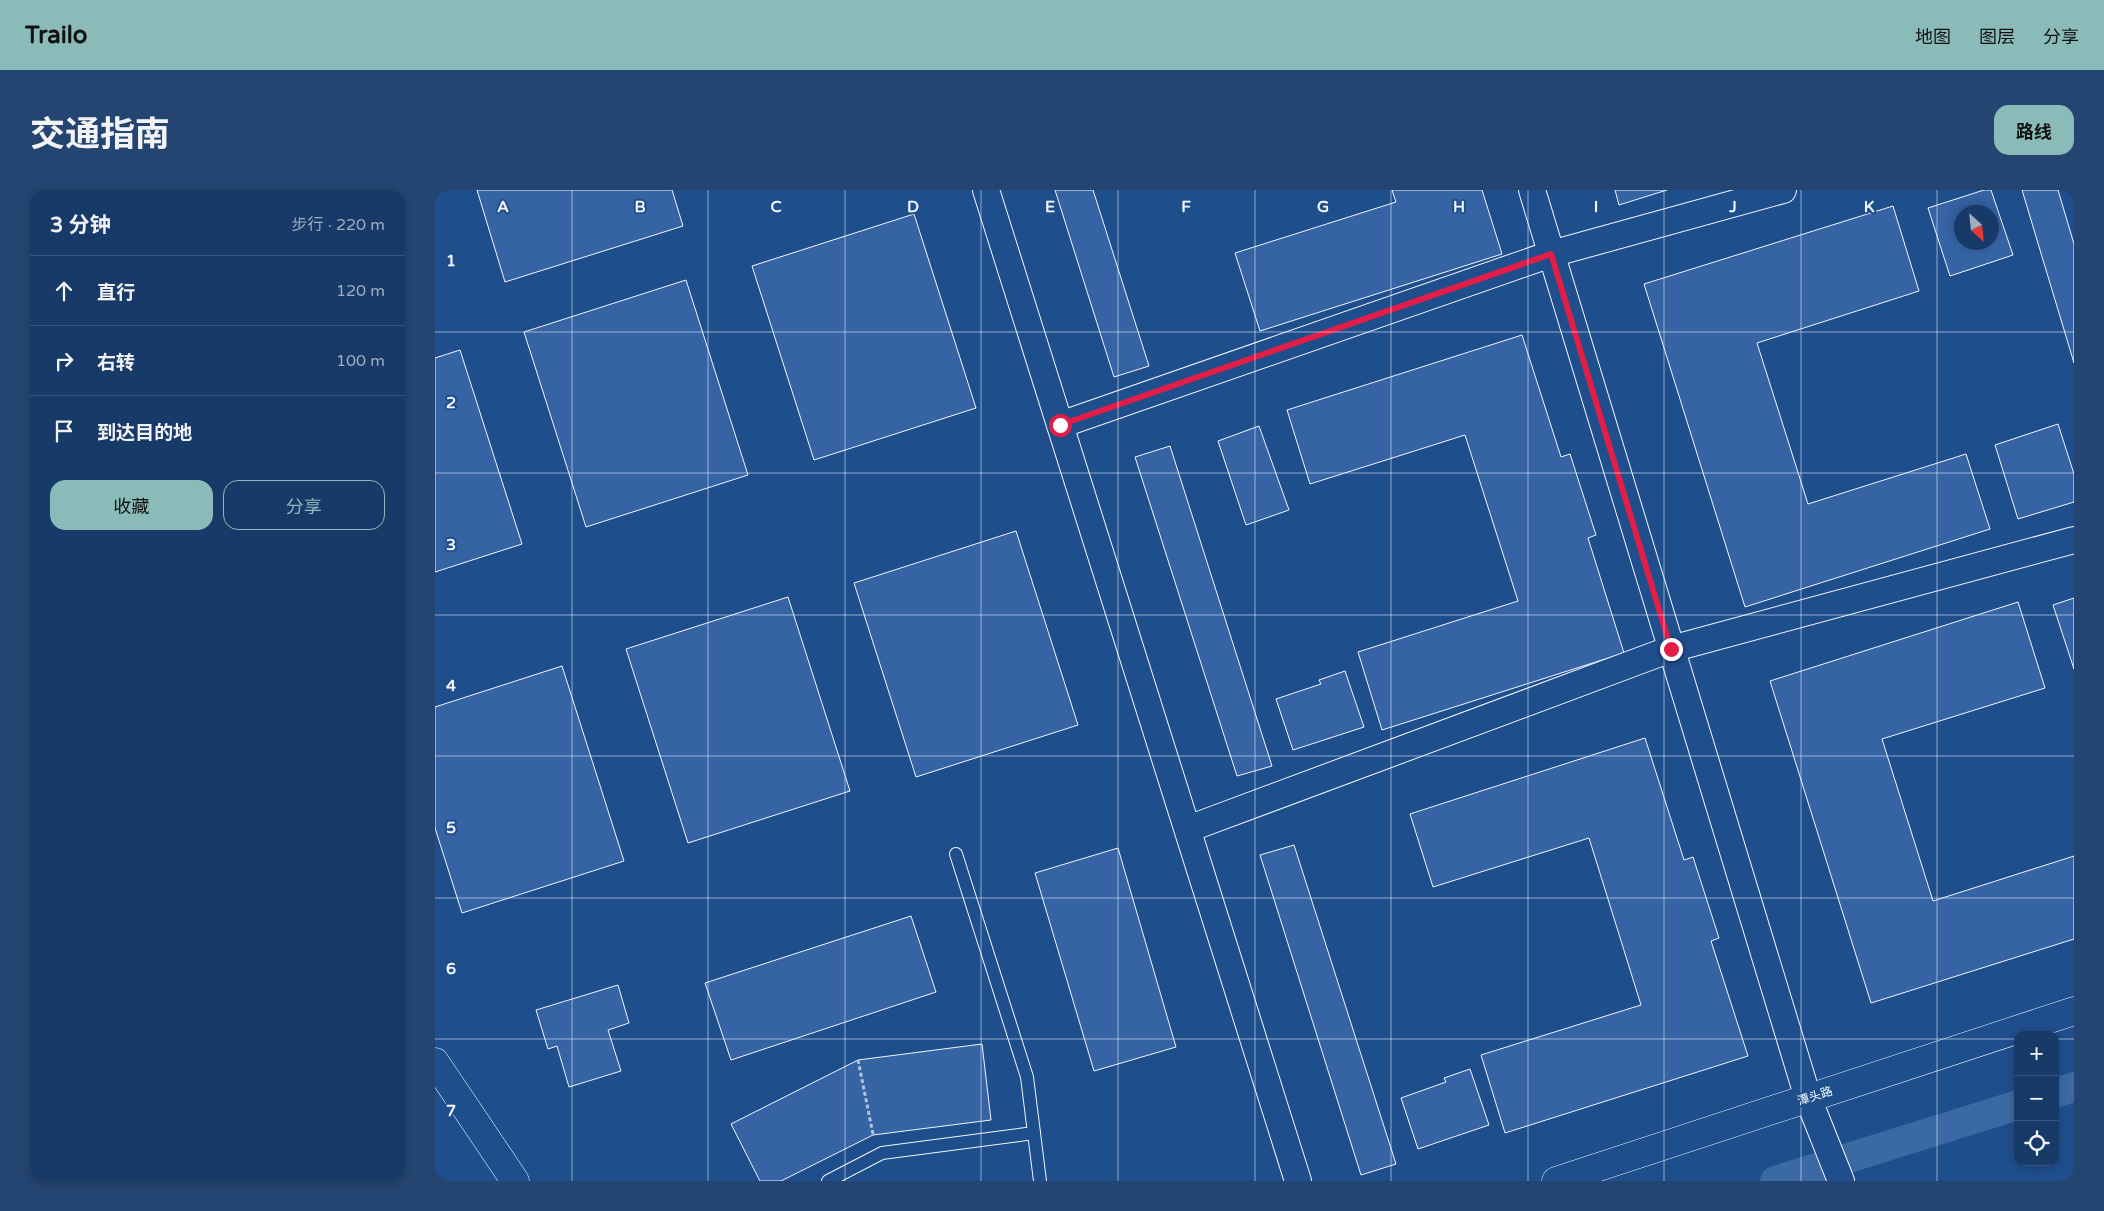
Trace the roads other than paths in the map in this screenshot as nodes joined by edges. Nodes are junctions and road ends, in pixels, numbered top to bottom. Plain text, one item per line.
1 (986, 190) edge
2 (1531, 190) edge
3 (1783, 190) edge
4 (1551, 254) junction
5 (1060, 425) junction
6 (2074, 540) edge
7 (1671, 649) junction
8 (1188, 829) junction
9 (956, 854) dead end
10 (2074, 1011) edge
11 (435, 1062) edge
12 (1808, 1098) junction
13 (1034, 1133) junction
14 (515, 1181) edge
15 (828, 1181) edge
16 (1040, 1181) edge
17 (1298, 1181) edge
18 (1556, 1181) edge
19 (1841, 1181) edge

1 - 5 street
2 - 4 street
3 - 4 street
4 - 5 street
4 - 7 street
5 - 8 street
6 - 7 street
7 - 8 street
7 - 12 street
8 - 17 street
9 - 13 lane
10 - 12 street, 潭头路
11 - 14 street
12 - 18 street, 潭头路
12 - 19 street
13 - 15 lane
13 - 16 lane

